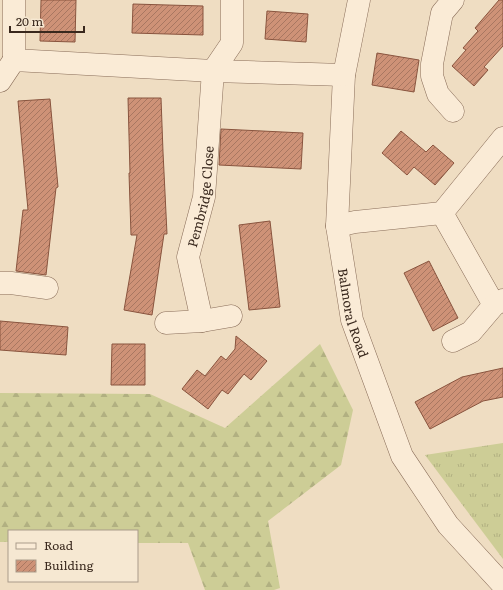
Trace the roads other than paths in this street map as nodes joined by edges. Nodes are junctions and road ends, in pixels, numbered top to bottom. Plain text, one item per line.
1 (14, 0) edge
2 (232, 0) edge
3 (359, 0) edge
4 (453, 0) edge
5 (14, 60) junction
6 (214, 71) junction
7 (344, 75) junction
8 (0, 81) edge
9 (452, 111) dead end
10 (503, 138) edge
11 (442, 213) junction
12 (337, 226) junction
13 (0, 283) edge
14 (47, 288) dead end
15 (498, 303) edge
16 (231, 316) dead end
17 (202, 320) junction
18 (166, 324) dead end
19 (453, 341) dead end
20 (503, 585) edge

1 - 5 street
2 - 6 street, Pembridge Close
3 - 7 street, Balmoral Road
4 - 9 street
5 - 6 street
5 - 8 street
6 - 7 street
6 - 17 street, Pembridge Close
7 - 12 street, Balmoral Road
10 - 11 street
11 - 12 street
11 - 15 street
12 - 20 street, Balmoral Road
13 - 14 street
15 - 19 street
16 - 17 street
17 - 18 street

